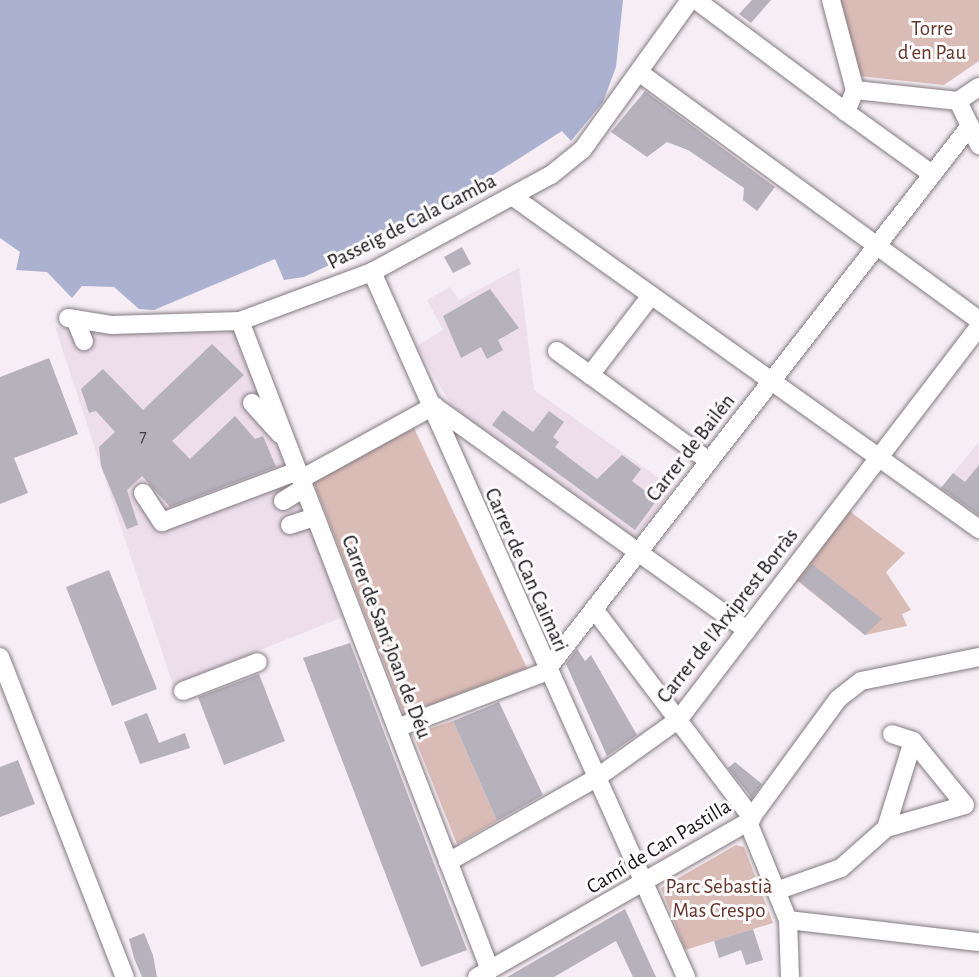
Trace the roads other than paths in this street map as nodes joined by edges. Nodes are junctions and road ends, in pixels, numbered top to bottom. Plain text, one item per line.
1 (693, 0) edge
2 (831, 0) edge
3 (640, 73) junction
4 (979, 88) edge
5 (855, 90) junction
6 (958, 101) junction
7 (846, 112) junction
8 (970, 126) junction
9 (979, 145) edge
10 (932, 174) junction
11 (512, 196) junction
12 (877, 245) junction
13 (372, 272) junction
14 (650, 297) junction
15 (979, 320) edge
16 (240, 321) junction
17 (979, 326) edge
18 (84, 341) dead end
19 (557, 351) dead end
20 (590, 375) junction
21 (771, 381) junction
22 (252, 403) dead end
23 (434, 406) junction
24 (286, 442) junction
25 (879, 457) junction
26 (709, 461) junction
27 (301, 479) junction
28 (143, 493) dead end
29 (283, 501) dead end
30 (315, 517) junction
31 (290, 525) dead end
32 (979, 529) edge
33 (639, 551) junction
34 (594, 609) junction
35 (747, 630) junction
36 (0, 657) edge
37 (979, 657) edge
38 (258, 662) dead end
39 (545, 672) junction
40 (183, 691) dead end
41 (679, 719) junction
42 (397, 728) junction
43 (891, 734) dead end
44 (913, 741) junction
45 (595, 779) junction
46 (972, 803) edge
47 (750, 820) junction
48 (886, 828) junction
49 (449, 862) junction
50 (641, 886) junction
51 (776, 891) junction
52 (788, 920) junction
53 (979, 942) edge
54 (483, 973) edge
55 (125, 977) edge
56 (686, 977) edge
57 (790, 977) edge

1 - 3 street, Passeig de Cala Gamba
1 - 7 street
2 - 5 street
3 - 11 street, Passeig de Cala Gamba
3 - 12 street
4 - 6 street
5 - 6 street
5 - 7 street
6 - 8 street
7 - 10 street
8 - 9 street
8 - 10 street, Carrer de Bailén
10 - 12 street, Carrer de Bailén
11 - 13 street, Passeig de Cala Gamba
11 - 14 street
12 - 15 street
12 - 21 street, Carrer de Bailén
13 - 16 street, Passeig de Cala Gamba
13 - 23 street, Carrer de Can Caimari
14 - 20 street
14 - 21 street
16 - 18 street, Passeig de Cala Gamba
16 - 24 street, Carrer de Sant Joan de Déu
17 - 25 street, Carrer de l'Arxiprest Borràs
19 - 20 street
20 - 26 street
21 - 25 street
21 - 26 street, Carrer de Bailén
22 - 24 street
23 - 27 street
23 - 33 street
23 - 39 street, Carrer de Can Caimari
24 - 27 street, Carrer de Sant Joan de Déu
25 - 32 street
25 - 35 street, Carrer de l'Arxiprest Borràs
26 - 33 street, Carrer de Bailén
27 - 28 street
27 - 29 street
27 - 30 street, Carrer de Sant Joan de Déu
30 - 31 street
30 - 42 street, Carrer de Sant Joan de Déu
33 - 34 street, Carrer de Bailén
33 - 35 street
34 - 39 street, Carrer de Bailén
34 - 41 street
35 - 41 street, Carrer de l'Arxiprest Borràs
36 - 55 street
37 - 47 street, Camí de Can Pastilla
38 - 40 street
39 - 42 street
39 - 45 street, Carrer de Can Caimari
41 - 45 street, Carrer de l'Arxiprest Borràs
41 - 47 street
42 - 49 street, Carrer de Sant Joan de Déu
43 - 44 street
44 - 46 street
44 - 48 street
45 - 49 street, Carrer de l'Arxiprest Borràs
45 - 50 street, Carrer de Can Caimari
46 - 48 street
47 - 50 street, Camí de Can Pastilla
47 - 51 street
48 - 51 street
49 - 54 street, Carrer de Sant Joan de Déu
50 - 54 street, Camí de Can Pastilla
50 - 56 street, Carrer de Can Caimari
51 - 52 street
52 - 53 street
52 - 57 street

